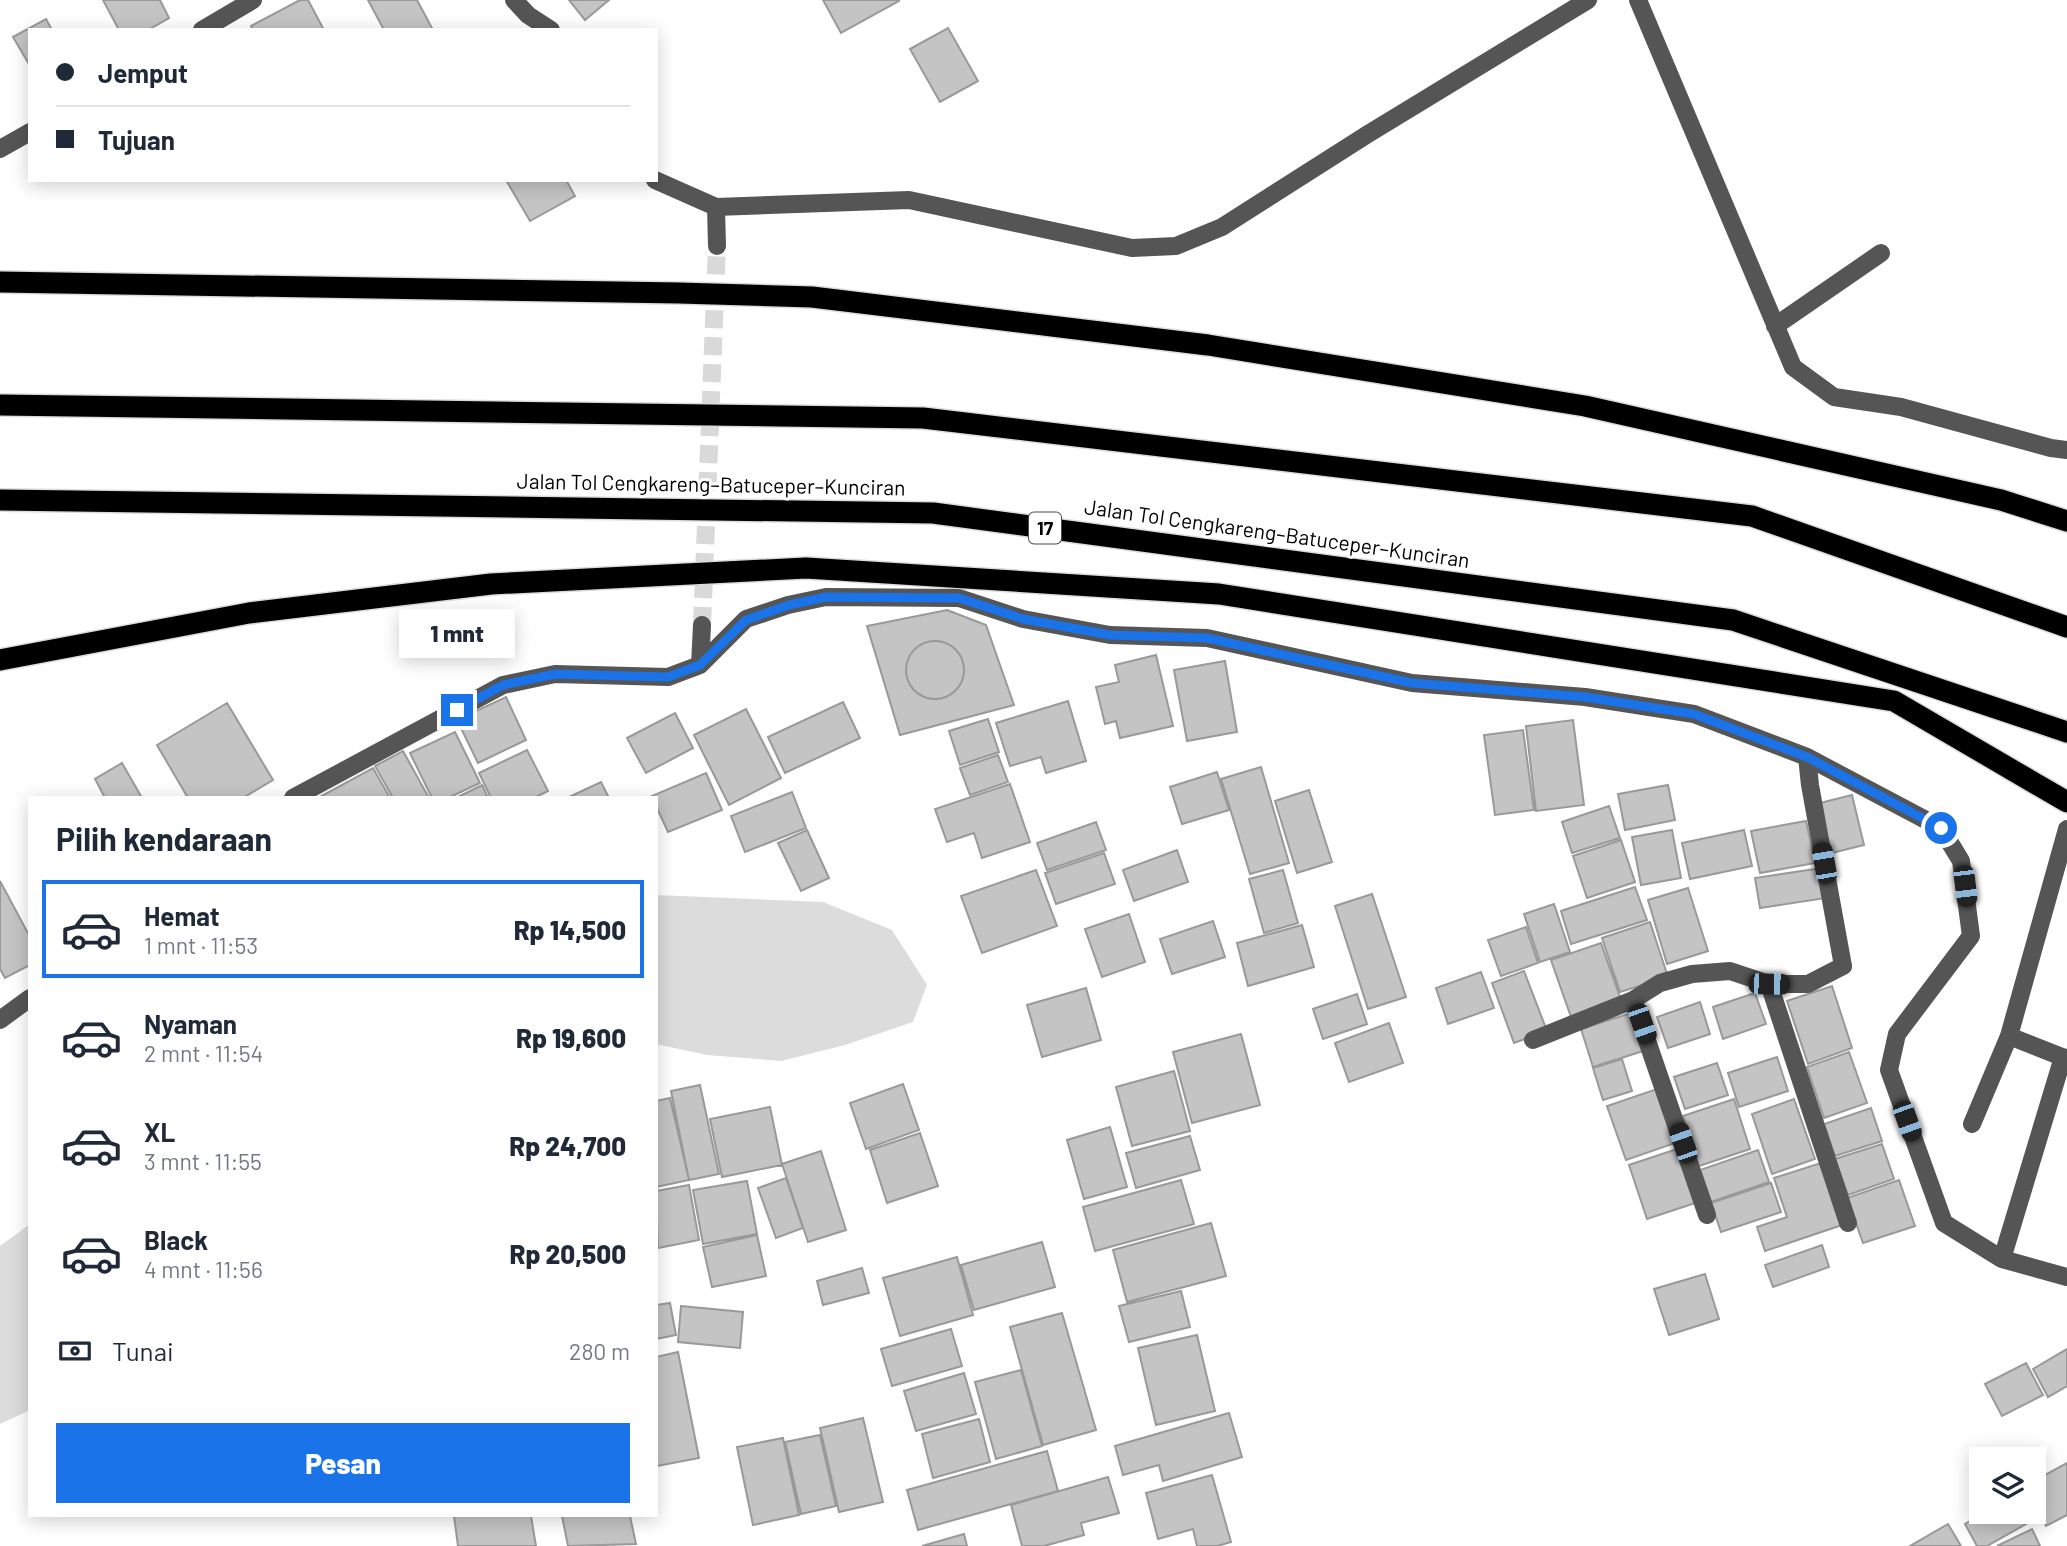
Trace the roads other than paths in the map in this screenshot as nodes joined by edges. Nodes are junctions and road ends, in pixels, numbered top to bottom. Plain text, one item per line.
1 (253, 0) edge
2 (514, 0) edge
3 (1638, 0) edge
4 (1576, 3) edge
5 (205, 28) edge
6 (548, 28) edge
7 (28, 133) edge
8 (0, 149) edge
9 (658, 181) edge
10 (716, 207) junction
11 (717, 246) tunnel mouth
12 (1881, 253) dead end
13 (0, 282) edge
14 (1775, 326) junction
15 (0, 405) edge
16 (2067, 450) edge
17 (0, 500) edge
18 (2067, 521) edge
19 (702, 625) tunnel mouth
20 (2067, 627) edge
21 (0, 660) edge
22 (700, 665) junction
23 (2067, 733) edge
24 (1807, 757) junction
25 (297, 796) edge
26 (2067, 802) edge
27 (2067, 829) edge
28 (1769, 984) junction
29 (28, 999) edge
30 (1633, 1000) junction
31 (0, 1020) edge
32 (2009, 1036) junction
33 (1533, 1040) dead end
34 (2065, 1058) edge
35 (1972, 1124) dead end
36 (1707, 1215) dead end
37 (1847, 1223) dead end
38 (2002, 1259) junction
39 (2067, 1277) edge

1 - 5 street
2 - 6 street
3 - 14 street
4 - 10 street
7 - 8 street
9 - 10 street
10 - 11 street
12 - 14 street
13 - 18 highway
14 - 16 street
15 - 20 highway
17 - 23 highway, Jalan Tol Cengkareng–Batuceper–Kunciran / 17
19 - 22 street
21 - 26 highway
22 - 24 street
22 - 25 street
24 - 28 street
24 - 38 street
27 - 32 street
28 - 30 street
28 - 37 street
29 - 31 street
30 - 33 street
30 - 36 street
32 - 34 street
32 - 35 street
34 - 38 street
38 - 39 street

